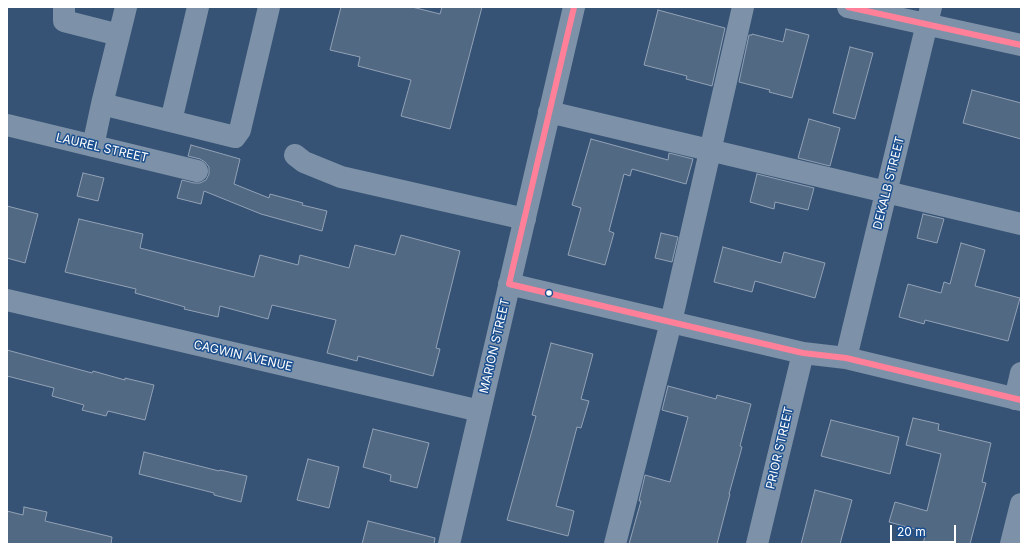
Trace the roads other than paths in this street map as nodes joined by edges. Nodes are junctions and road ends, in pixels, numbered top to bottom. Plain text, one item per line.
1 (64, 7) edge
2 (126, 7) edge
3 (198, 7) edge
4 (269, 7) edge
5 (574, 7) edge
6 (743, 7) edge
7 (848, 7) edge
8 (896, 7) edge
9 (929, 15) edge
10 (119, 35) junction
11 (1021, 45) edge
12 (102, 104) junction
13 (550, 112) junction
14 (171, 121) junction
15 (7, 125) edge
16 (93, 146) junction
17 (711, 149) junction
18 (295, 155) dead end
19 (197, 171) dead end
20 (886, 193) junction
21 (525, 219) junction
22 (1021, 224) edge
23 (510, 284) junction
24 (7, 300) edge
25 (671, 322) junction
26 (803, 353) junction
27 (846, 358) junction
28 (1021, 373) edge
29 (1018, 400) edge
30 (480, 411) junction
31 (1021, 504) edge
32 (449, 544) edge
33 (615, 544) edge
34 (757, 544) edge
35 (1012, 544) edge

1 - 10 street
2 - 10 street
3 - 14 street
4 - 14 street
5 - 13 street, MARION STREET
6 - 17 street
7 - 9 street
8 - 9 street
9 - 11 street
9 - 20 street, DEKALB STREET
10 - 12 street
12 - 14 street
12 - 16 street
13 - 17 street
13 - 21 street, MARION STREET
15 - 16 street, LAUREL STREET
16 - 19 street, LAUREL STREET
17 - 20 street
17 - 25 street
18 - 21 street
20 - 22 street
20 - 27 street, DEKALB STREET
21 - 23 street, MARION STREET
23 - 25 street
23 - 30 street, MARION STREET
24 - 30 street, CAGWIN AVENUE
25 - 26 street
25 - 33 street
26 - 27 street
26 - 34 street, PRIOR STREET
27 - 29 street
28 - 29 street
30 - 32 street, MARION STREET
31 - 35 street

